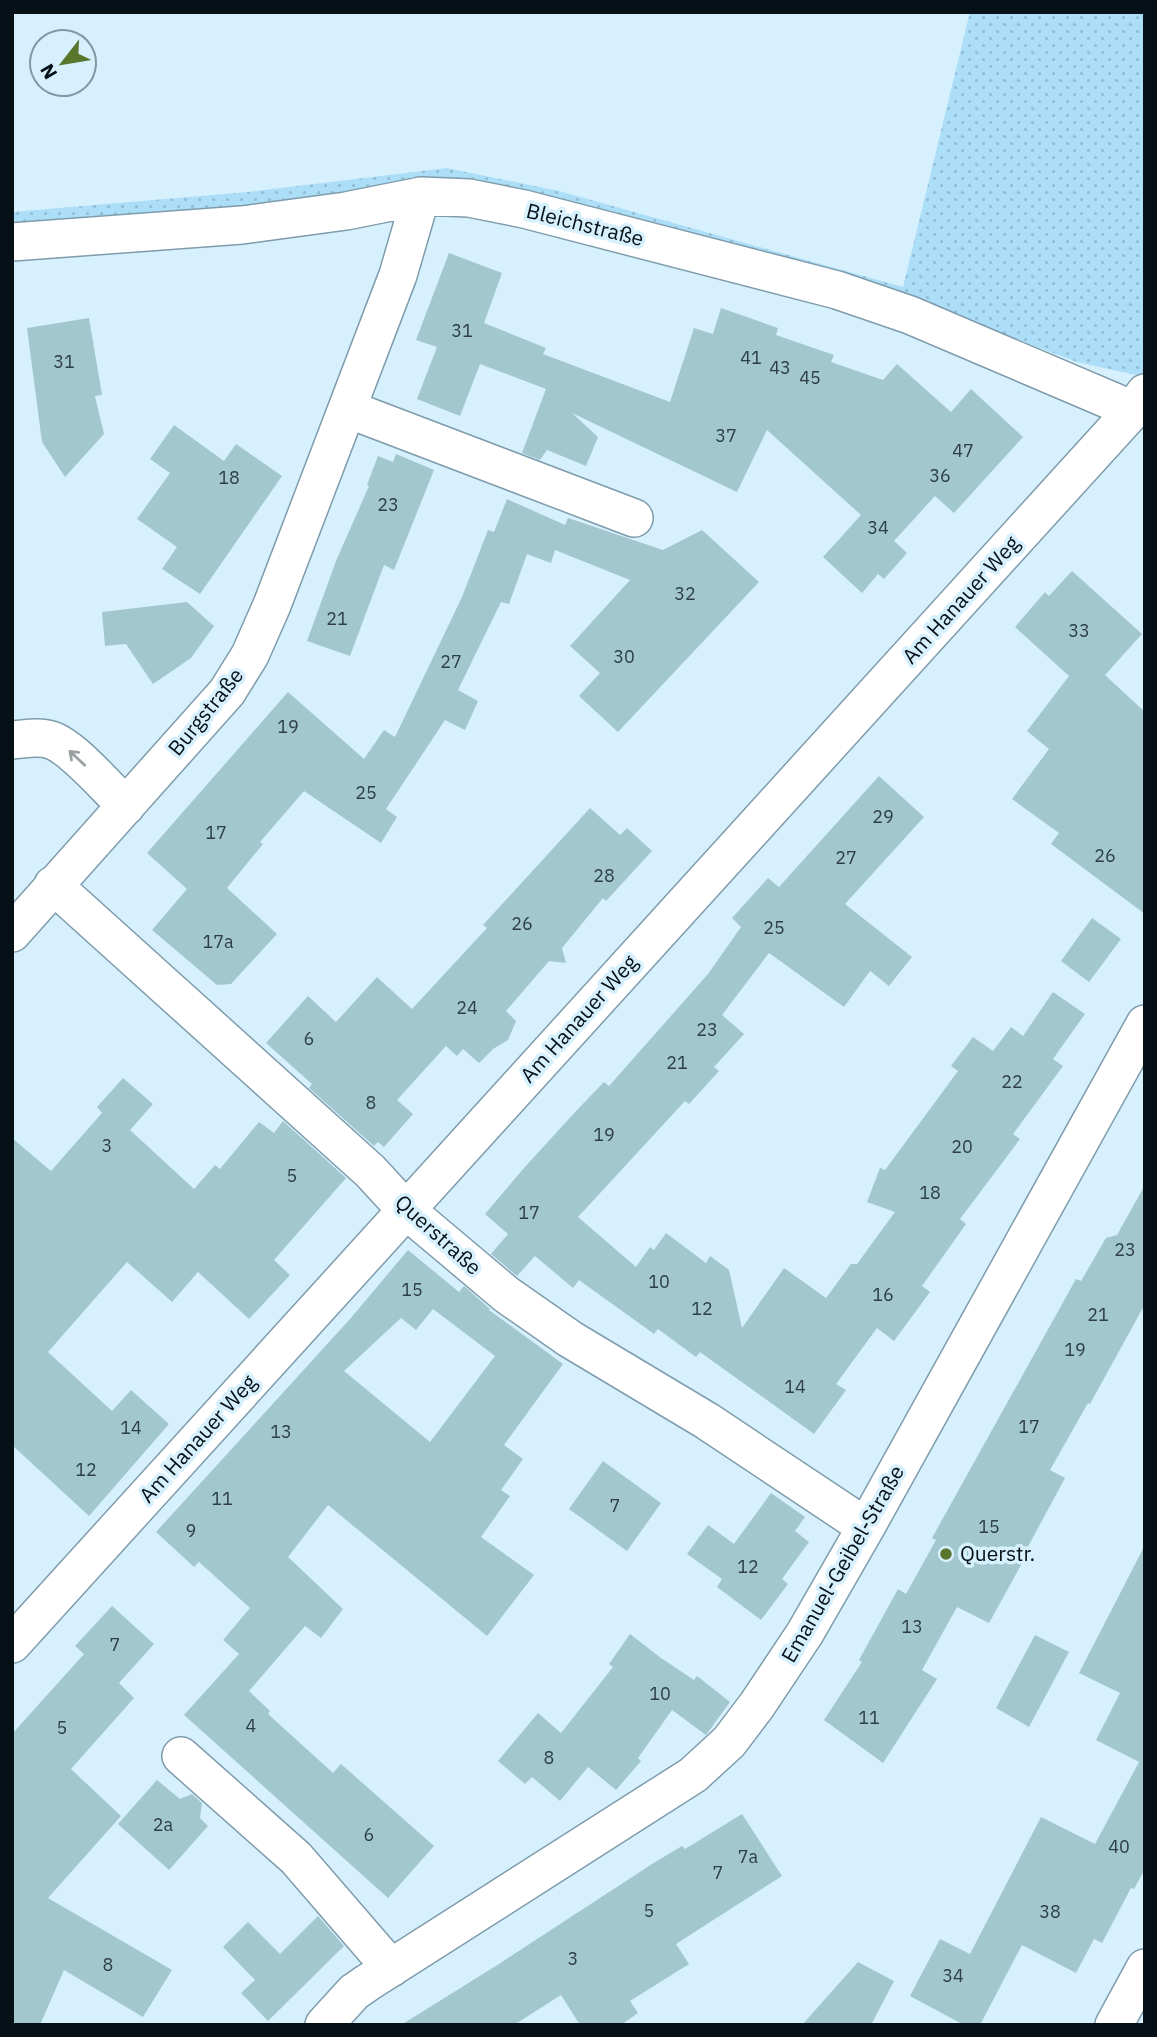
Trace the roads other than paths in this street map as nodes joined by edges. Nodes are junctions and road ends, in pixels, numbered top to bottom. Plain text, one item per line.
1 (421, 196) junction
2 (12, 242) edge
3 (1139, 401) edge
4 (348, 409) junction
5 (634, 518) dead end
6 (12, 740) edge
7 (126, 806) junction
8 (53, 885) junction
9 (12, 933) edge
10 (1145, 1024) edge
11 (406, 1210) junction
12 (866, 1527) junction
13 (12, 1644) edge
14 (181, 1756) dead end
15 (391, 1968) junction
16 (1145, 1968) edge
17 (324, 2025) edge
18 (1114, 2025) edge

1 - 2 street, Bleichstraße
1 - 3 street, Bleichstraße
1 - 4 street, Burgstraße
3 - 11 street, Am Hanauer Weg
4 - 5 street
4 - 7 street, Burgstraße
7 -> 6 street
7 - 8 street, Burgstraße
8 - 9 street, Burgstraße
8 - 11 street, Querstraße
10 - 12 street, Emanuel-Geibel-Straße
11 - 12 street, Querstraße
11 - 13 street, Am Hanauer Weg
12 - 15 street, Emanuel-Geibel-Straße
14 - 15 street
15 - 17 street, Emanuel-Geibel-Straße
16 - 18 street

